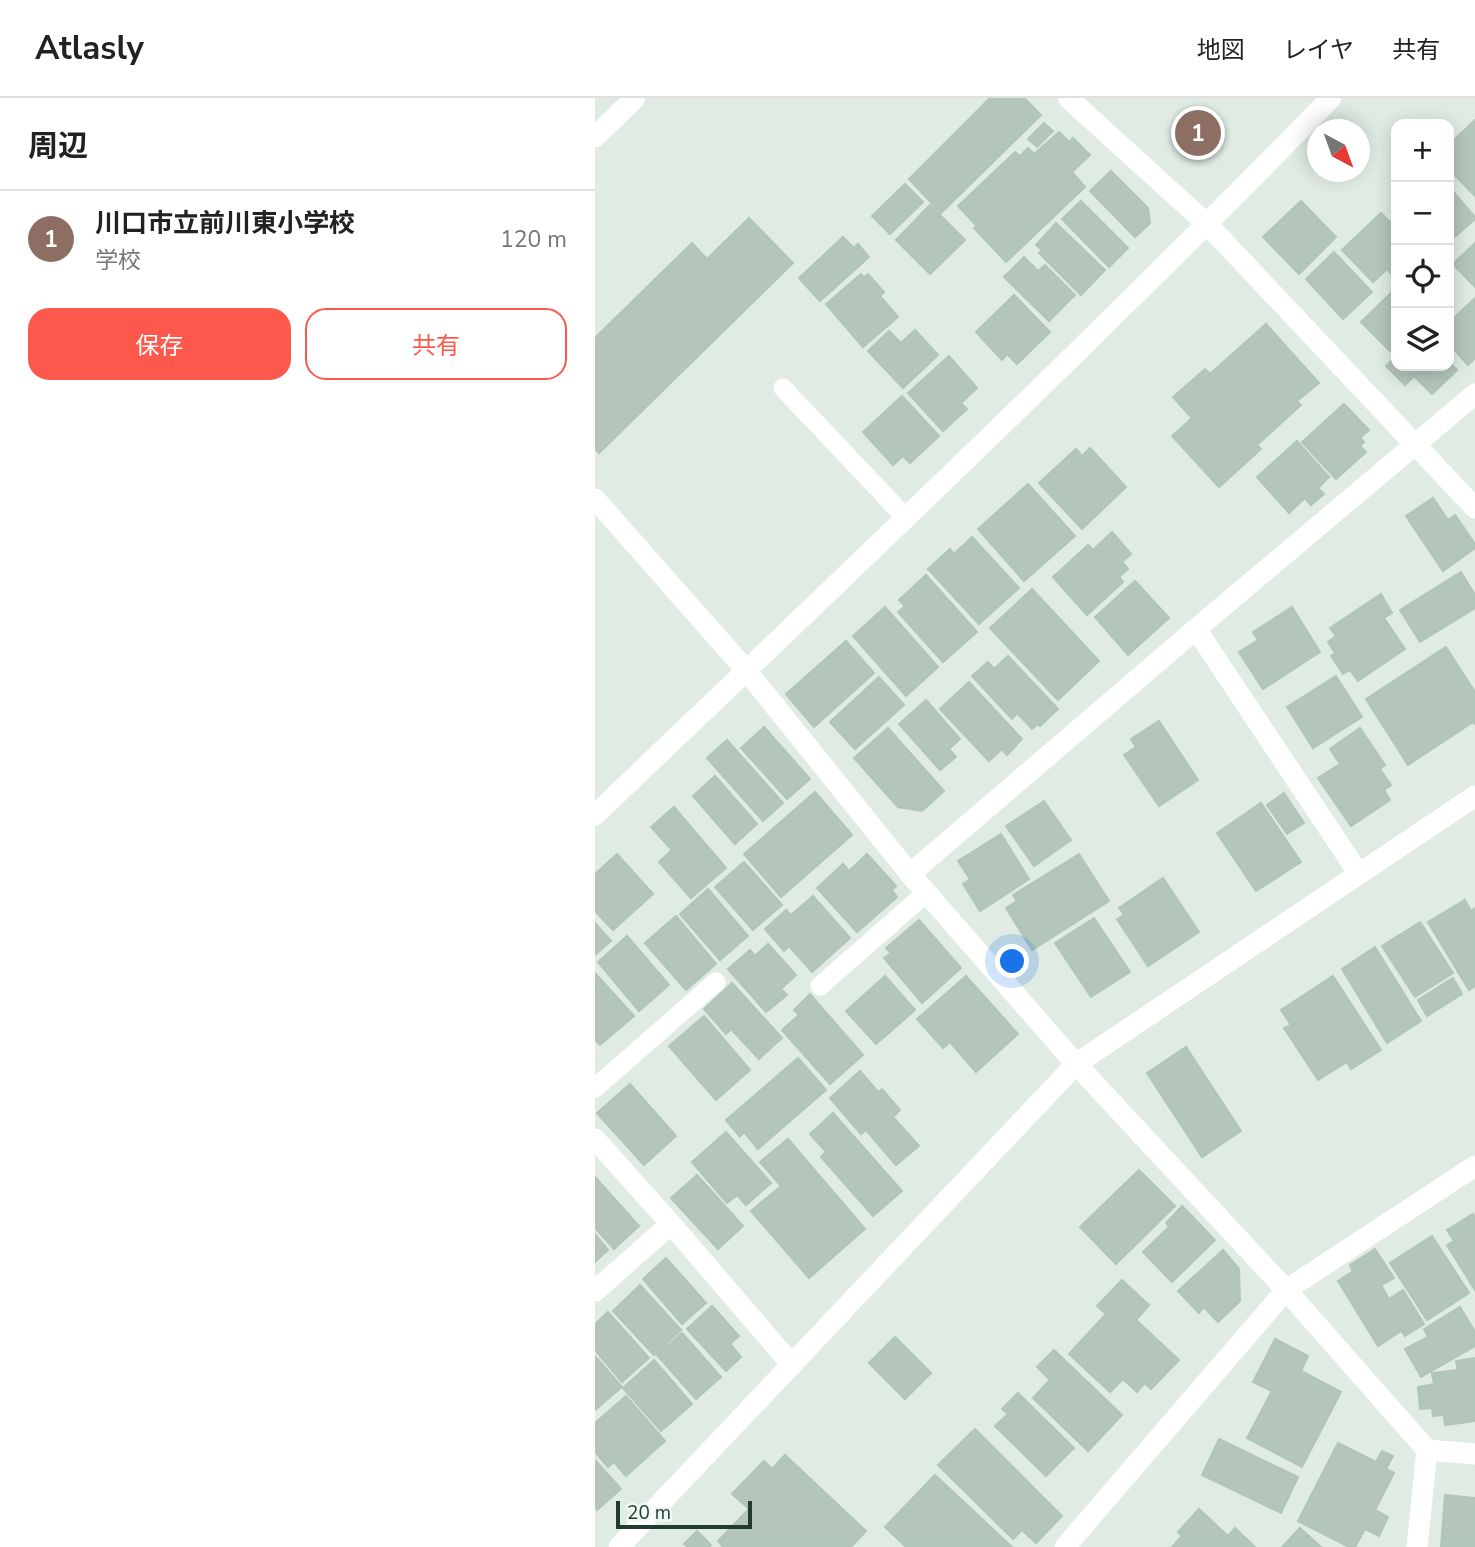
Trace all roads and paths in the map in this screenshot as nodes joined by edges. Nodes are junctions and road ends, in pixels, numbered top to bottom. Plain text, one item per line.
1 (635, 98) edge
2 (1068, 98) edge
3 (1331, 98) edge
4 (595, 137) edge
5 (1207, 224) junction
6 (783, 388) dead end
7 (1475, 394) edge
8 (1415, 444) junction
9 (595, 499) edge
10 (1475, 509) edge
11 (905, 518) junction
12 (1196, 629) junction
13 (746, 670) junction
14 (1475, 796) edge
15 (595, 815) edge
16 (910, 874) junction
17 (1359, 874) junction
18 (926, 892) junction
19 (716, 982) dead end
20 (820, 986) dead end
21 (1076, 1065) junction
22 (595, 1088) edge
23 (595, 1139) edge
24 (1475, 1166) edge
25 (671, 1224) junction
26 (1286, 1290) junction
27 (595, 1291) edge
28 (792, 1365) junction
29 (1427, 1450) junction
30 (1475, 1454) edge
31 (619, 1547) edge
32 (1065, 1547) edge
33 (1417, 1547) edge

1 - 4 street
2 - 5 street
3 - 5 street
5 - 8 street
5 - 11 street
6 - 11 lane
7 - 8 street
8 - 10 street
8 - 12 street
9 - 13 street
11 - 13 street
12 - 16 street
12 - 17 street
13 - 15 street
13 - 16 street
14 - 17 street
16 - 18 street
17 - 21 street
18 - 20 lane
18 - 21 street
19 - 22 lane
21 - 26 street
21 - 28 street
23 - 25 street
24 - 26 street
25 - 27 street
25 - 28 street
26 - 29 street
26 - 32 street
28 - 31 street
29 - 30 street
29 - 33 street

